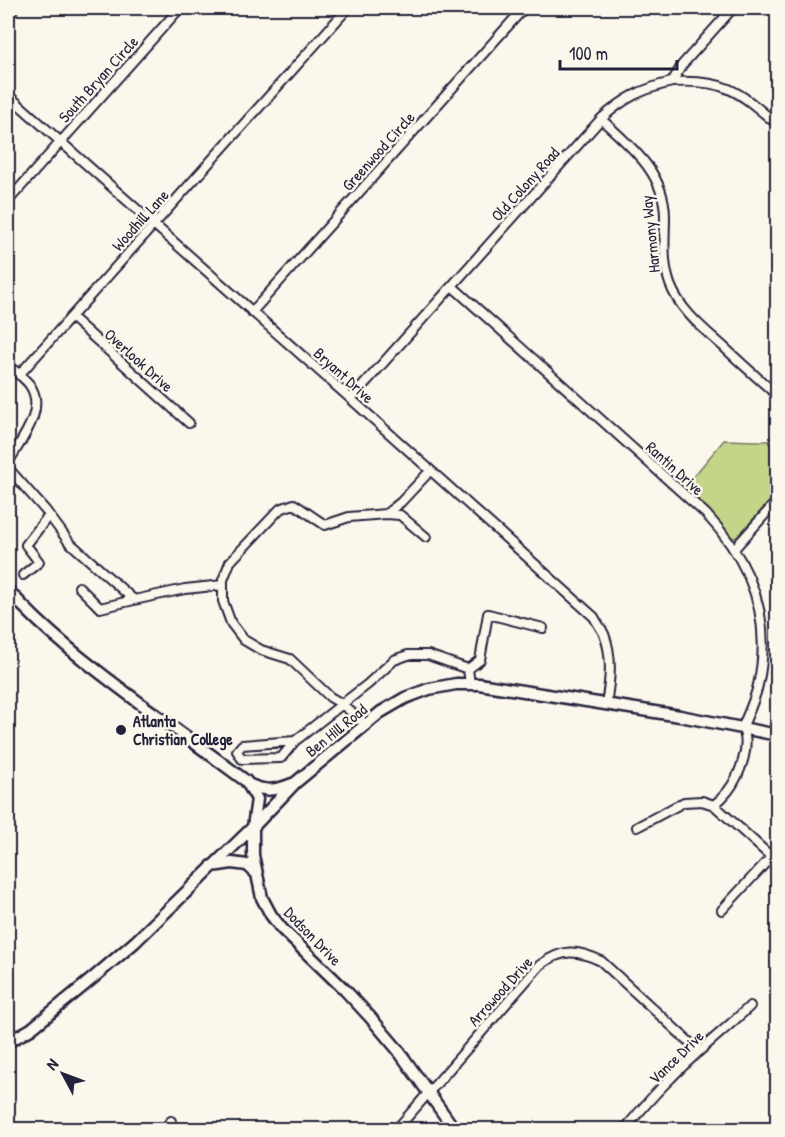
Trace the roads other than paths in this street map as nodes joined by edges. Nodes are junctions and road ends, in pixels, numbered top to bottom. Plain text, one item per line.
1 (14, 8) edge
2 (180, 8) edge
3 (348, 8) edge
4 (524, 8) edge
5 (733, 8) edge
6 (8, 14) edge
7 (672, 82) junction
8 (8, 95) edge
9 (601, 119) junction
10 (777, 125) edge
11 (61, 141) junction
12 (8, 201) edge
13 (154, 224) junction
14 (452, 286) junction
15 (252, 312) junction
16 (71, 317) junction
17 (8, 365) edge
18 (19, 375) junction
19 (777, 396) edge
20 (351, 399) junction
21 (189, 423) dead end
22 (8, 463) edge
23 (8, 468) edge
24 (430, 471) junction
25 (777, 500) edge
26 (386, 514) junction
27 (49, 515) junction
28 (426, 537) dead end
29 (734, 549) junction
30 (24, 575) dead end
31 (223, 585) junction
32 (79, 587) dead end
33 (8, 590) edge
34 (134, 600) junction
35 (543, 627) dead end
36 (468, 669) junction
37 (470, 684) junction
38 (342, 704) junction
39 (606, 704) junction
40 (366, 725) junction
41 (742, 728) junction
42 (777, 735) edge
43 (295, 741) junction
44 (295, 783) junction
45 (248, 784) junction
46 (714, 805) junction
47 (254, 827) junction
48 (637, 827) dead end
49 (771, 857) junction
50 (777, 863) edge
51 (212, 866) junction
52 (256, 874) junction
53 (722, 910) dead end
54 (750, 1006) dead end
55 (8, 1042) edge
56 (699, 1051) junction
57 (428, 1092) junction
58 (171, 1121) dead end
59 (163, 1130) edge
60 (396, 1130) edge
61 (455, 1130) edge
62 (624, 1130) edge

1 - 6 street
2 - 11 street, South Bryan Circle
3 - 13 street, Woodhill Lane
4 - 15 street, Greenwood Circle
5 - 7 street
7 - 9 street, Old Colony Road
7 - 10 street, Old Colony Road
8 - 11 street, Bryant Drive
9 - 14 street, Old Colony Road
9 - 19 street, Harmony Way
11 - 12 street, South Bryan Circle
11 - 13 street, Bryant Drive
13 - 15 street, Bryant Drive
13 - 16 street, Woodhill Lane
14 - 20 street, Old Colony Road
14 - 29 street, Rantin Drive
15 - 20 street, Bryant Drive
16 - 18 street, Woodhill Lane
16 - 21 street, Overlook Drive
17 - 18 street
18 - 22 street
20 - 24 street, Bryant Drive
23 - 27 street
24 - 26 street
24 - 39 street, Bryant Drive
25 - 29 street
26 - 28 street
26 - 31 street
27 - 30 street
27 - 34 street
29 - 41 street, Rantin Drive
31 - 34 street
31 - 38 street
32 - 34 street
33 - 45 street
35 - 36 street
36 - 37 street
36 - 38 street
37 - 39 street, Ben Hill Road
37 - 40 street, Ben Hill Road
38 - 40 street
38 - 43 street
39 - 41 street, Ben Hill Road
40 - 44 street, Ben Hill Road
41 - 42 street, Ben Hill Road
41 - 46 street
43 - 43 street
44 - 45 street
44 - 47 street, Ben Hill Road
45 - 47 street, Dodson Drive
46 - 48 street
46 - 49 street
47 - 51 street, Ben Hill Road
47 - 52 street, Dodson Drive
49 - 50 street
49 - 53 street
51 - 52 street
51 - 55 street, Ben Hill Road
52 - 57 street, Dodson Drive
54 - 56 street, Vance Drive
56 - 57 street, Arrowood Drive
56 - 62 street, Vance Drive
57 - 60 street, Arrowood Drive
57 - 61 street, Dodson Drive
58 - 59 street

